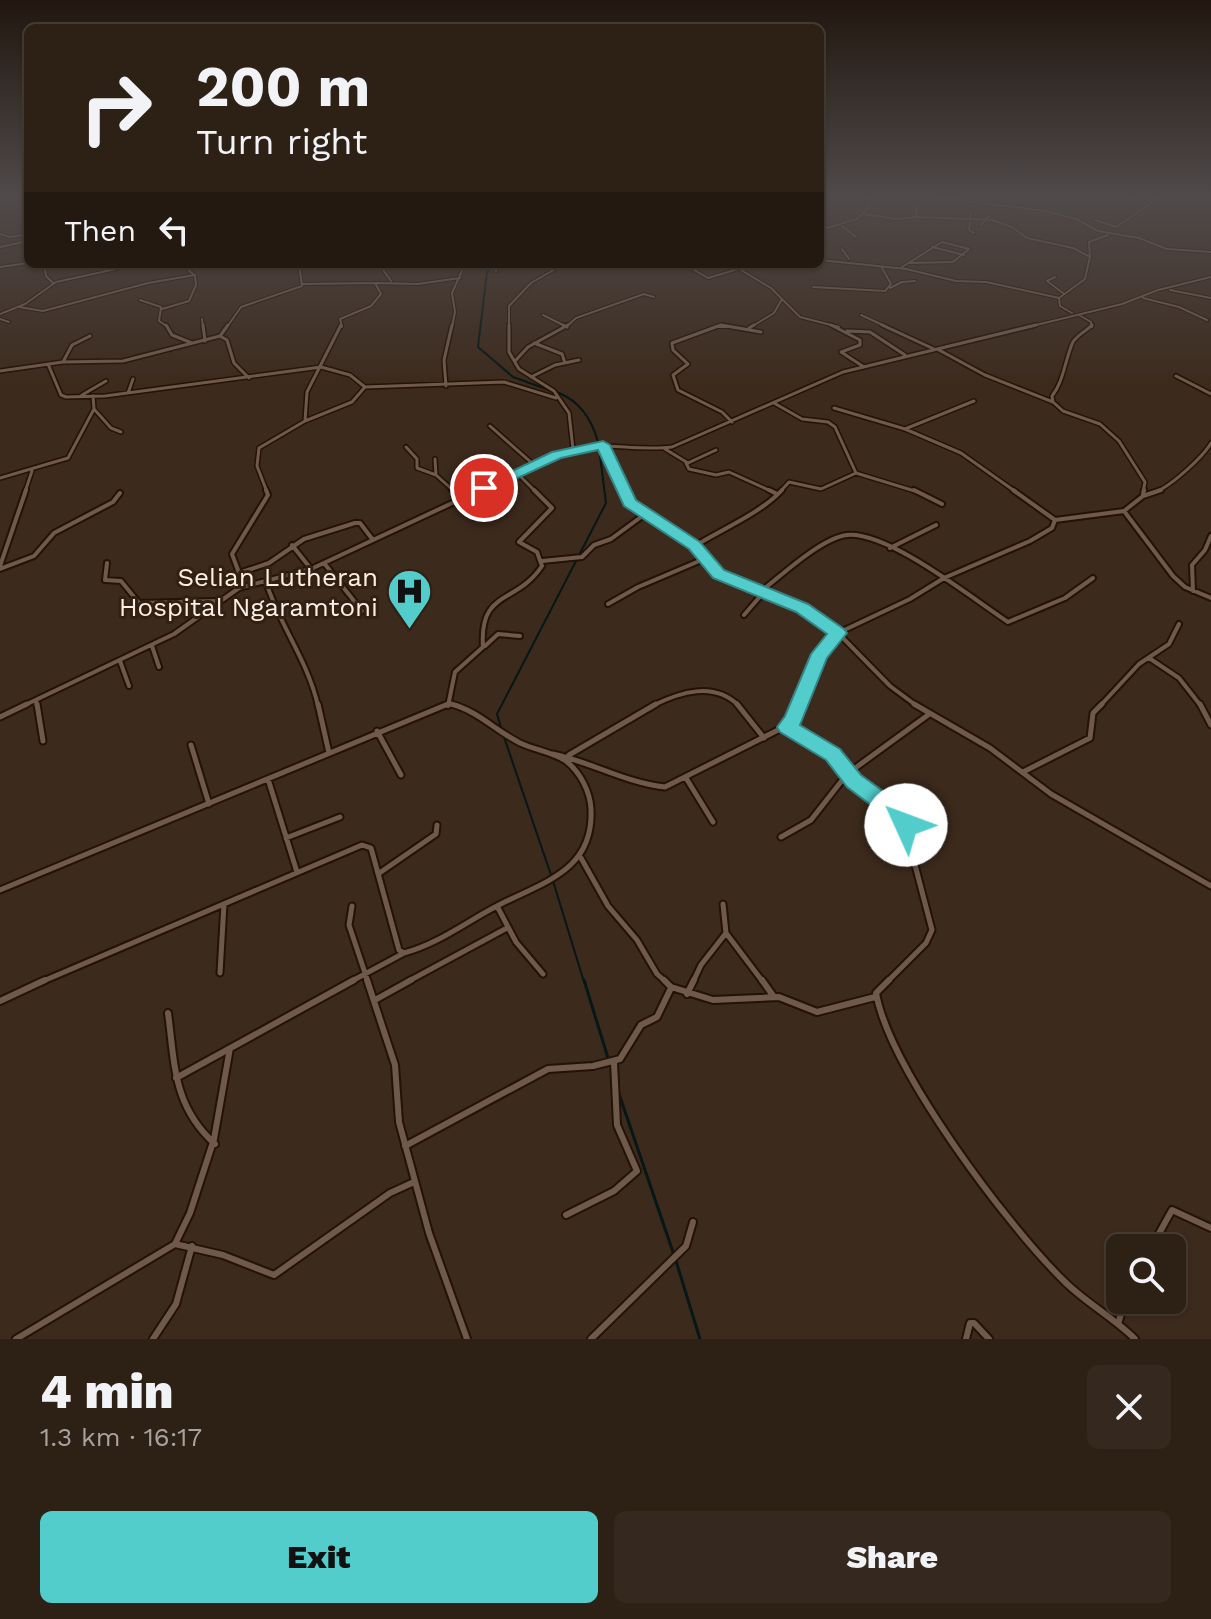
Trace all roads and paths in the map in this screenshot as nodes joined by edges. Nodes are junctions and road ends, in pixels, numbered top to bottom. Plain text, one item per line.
1 (913, 260) edge
2 (956, 260) edge
3 (1089, 260) edge
4 (824, 261) edge
5 (847, 261) joint
6 (910, 263) junction
7 (24, 264) edge
8 (0, 267) edge
9 (880, 267) junction
10 (45, 268) edge
11 (122, 268) edge
12 (187, 268) edge
13 (300, 268) edge
14 (382, 268) edge
15 (464, 268) edge
16 (557, 268) edge
17 (690, 268) edge
18 (746, 268) edge
19 (900, 268) junction
20 (113, 270) joint
21 (741, 270) junction
22 (195, 275) junction
23 (1055, 277) dead end
24 (1211, 277) edge
25 (461, 278) junction
26 (391, 281) junction
27 (915, 281) dead end
28 (53, 283) junction
29 (375, 283) junction
30 (303, 284) junction
31 (813, 287) dead end
32 (890, 288) junction
33 (1163, 289) junction
34 (1063, 293) junction
35 (654, 297) dead end
36 (1059, 298) junction
37 (1140, 298) junction
38 (1211, 298) edge
39 (782, 299) junction
40 (140, 300) dead end
41 (19, 307) junction
42 (162, 309) junction
43 (1075, 314) junction
44 (543, 315) dead end
45 (861, 315) dead end
46 (0, 316) edge
47 (202, 319) dead end
48 (1207, 320) dead end
49 (9, 322) dead end
50 (567, 327) junction
51 (748, 329) junction
52 (846, 331) junction
53 (761, 332) dead end
54 (90, 336) dead end
55 (220, 336) junction
56 (205, 341) junction
57 (195, 343) junction
58 (534, 343) junction
59 (936, 349) junction
60 (907, 357) junction
61 (516, 360) junction
62 (579, 360) dead end
63 (63, 362) junction
64 (565, 363) junction
65 (48, 364) junction
66 (321, 367) junction
67 (864, 367) junction
68 (0, 371) edge
69 (1176, 376) dead end
70 (531, 377) junction
71 (249, 378) junction
72 (133, 379) dead end
73 (106, 381) dead end
74 (446, 386) junction
75 (365, 387) junction
76 (128, 393) junction
77 (1211, 394) edge
78 (80, 396) junction
79 (93, 396) junction
80 (556, 398) junction
81 (974, 401) dead end
82 (1053, 402) junction
83 (774, 403) junction
84 (834, 408) dead end
85 (94, 409) junction
86 (305, 421) junction
87 (732, 422) junction
88 (490, 426) dead end
89 (905, 429) junction
90 (121, 432) dead end
91 (1211, 443) edge
92 (603, 445) junction
93 (406, 447) dead end
94 (665, 449) junction
95 (573, 450) junction
96 (716, 450) dead end
97 (435, 459) dead end
98 (686, 463) junction
99 (533, 464) junction
100 (32, 471) junction
101 (517, 473) junction
102 (856, 473) junction
103 (436, 475) junction
104 (0, 478) edge
105 (120, 493) dead end
106 (777, 494) junction
107 (1143, 496) junction
108 (461, 498) junction
109 (942, 504) dead end
110 (1124, 511) junction
111 (645, 514) junction
112 (1055, 520) junction
113 (936, 525) dead end
114 (1211, 536) edge
115 (373, 540) junction
116 (292, 545) junction
117 (695, 546) junction
118 (890, 548) junction
119 (704, 559) junction
120 (542, 561) junction
121 (107, 563) dead end
122 (324, 563) junction
123 (0, 567) edge
124 (311, 569) junction
125 (239, 573) junction
126 (944, 578) junction
127 (1093, 578) dead end
128 (266, 582) junction
129 (239, 588) junction
130 (1193, 591) junction
131 (762, 592) junction
132 (1211, 598) edge
133 (218, 602) junction
134 (608, 604) dead end
135 (362, 611) dead end
136 (744, 615) dead end
137 (1179, 624) dead end
138 (838, 633) junction
139 (520, 636) dead end
140 (152, 646) junction
141 (483, 647) junction
142 (1149, 658) junction
143 (120, 661) junction
144 (159, 667) dead end
145 (129, 686) dead end
146 (36, 700) junction
147 (451, 704) junction
148 (929, 715) junction
149 (0, 717) edge
150 (1211, 725) edge
151 (786, 727) junction
152 (377, 731) junction
153 (764, 738) junction
154 (43, 741) dead end
155 (191, 745) dead end
156 (329, 753) junction
157 (547, 753) junction
158 (567, 756) junction
159 (1023, 772) junction
160 (847, 774) junction
161 (401, 775) dead end
162 (686, 778) junction
163 (268, 779) junction
164 (209, 804) junction
165 (340, 817) dead end
166 (713, 822) dead end
167 (437, 825) dead end
168 (781, 837) dead end
169 (286, 838) junction
170 (581, 858) junction
171 (297, 873) junction
172 (378, 874) junction
173 (1211, 886) edge
174 (0, 890) edge
175 (224, 904) junction
176 (723, 904) dead end
177 (352, 906) dead end
178 (497, 906) junction
179 (507, 928) junction
180 (726, 933) junction
181 (404, 953) junction
182 (220, 973) dead end
183 (366, 974) junction
184 (543, 974) dead end
185 (671, 987) junction
186 (687, 994) junction
187 (774, 997) junction
188 (875, 997) junction
189 (375, 1000) junction
190 (0, 1001) edge
191 (168, 1013) dead end
192 (230, 1048) junction
193 (614, 1062) junction
194 (176, 1078) junction
195 (215, 1144) junction
196 (405, 1146) junction
197 (415, 1181) junction
198 (566, 1215) dead end
199 (693, 1222) dead end
200 (1211, 1228) edge
201 (1158, 1234) edge
202 (175, 1244) junction
203 (192, 1246) junction
204 (1121, 1314) edge
205 (1119, 1322) junction
206 (16, 1339) edge
207 (153, 1339) edge
208 (467, 1339) edge
209 (591, 1339) edge
210 (966, 1339) edge
211 (989, 1339) edge
212 (1135, 1339) edge

1 - 6 street
2 - 6 street
3 - 34 street
4 - 5 street
5 - 9 street
6 - 19 street
7 - 8 street
9 - 19 street
9 - 32 street
10 - 28 street
11 - 20 street
12 - 22 street
13 - 30 street
14 - 26 street
15 - 25 street
16 - 61 street
17 - 21 street
18 - 21 street
19 - 36 street
20 - 28 street
21 - 39 street
22 - 41 street
22 - 42 street
23 - 34 street
24 - 33 street
25 - 26 street
25 - 74 street
26 - 29 street
27 - 32 street
28 - 41 street
29 - 30 street
29 - 66 street
30 - 55 street
31 - 32 street
33 - 37 street
33 - 38 street
34 - 36 street
35 - 50 street
36 - 43 street
37 - 43 street
37 - 48 street
39 - 51 street
39 - 52 street
40 - 42 street
41 - 46 street
42 - 57 street
43 - 59 street
43 - 82 street
44 - 50 street
45 - 59 street
46 - 49 street
47 - 56 street
50 - 58 street
51 - 53 street
51 - 87 street
52 - 60 street
52 - 67 street
54 - 63 street
55 - 56 street
55 - 71 street
56 - 57 street
57 - 63 street
58 - 61 street
58 - 64 street
59 - 60 street
59 - 82 street
60 - 67 street
61 - 70 street
62 - 64 street
63 - 65 street
64 - 70 street
65 - 68 street
65 - 78 street
66 - 71 street
66 - 75 street
66 - 86 street
67 - 83 street
69 - 77 street
70 - 80 street
71 - 76 street
72 - 76 street
73 - 78 street
74 - 75 street
74 - 80 street
75 - 86 street
76 - 79 street
78 - 79 street
79 - 85 street
80 - 95 street
81 - 89 street
82 - 107 street
83 - 87 street
83 - 102 street
84 - 89 street
85 - 90 street
85 - 100 street
86 - 125 street
87 - 94 street
88 - 99 street
89 - 112 street
91 - 107 street
92 - 94 street
92 - 95 street
92 - 111 street
93 - 103 street
94 - 98 street
95 - 99 street
96 - 98 street
97 - 103 street
98 - 106 street
99 - 101 street
100 - 104 street
100 - 123 street
101 - 108 street
101 - 120 street
102 - 106 street
102 - 109 street
103 - 108 street
105 - 123 street
106 - 117 street
107 - 110 street
108 - 115 street
110 - 112 street
110 - 130 street
111 - 117 street
111 - 120 street
112 - 126 street
113 - 118 street
114 - 130 street
115 - 116 street
115 - 122 street
116 - 124 street
116 - 125 street
117 - 119 street
118 - 126 street
118 - 131 street
119 - 131 street
119 - 134 street
120 - 141 street
121 - 133 street
122 - 124 street
122 - 135 street
124 - 128 street
125 - 129 street
126 - 127 street
126 - 138 street
128 - 129 street
128 - 156 street
129 - 133 street
130 - 132 street
131 - 136 street
131 - 138 street
133 - 140 street
137 - 142 street
138 - 148 street
138 - 151 street
139 - 141 street
140 - 143 street
140 - 144 street
141 - 147 street
142 - 150 street
142 - 159 street
143 - 145 street
143 - 146 street
146 - 149 street
146 - 154 street
147 - 152 street
147 - 157 street
148 - 159 street
148 - 160 street
151 - 153 street
151 - 160 street
152 - 156 street
152 - 161 street
153 - 158 street
153 - 162 street
155 - 164 street
156 - 163 street
157 - 158 street
157 - 170 street
158 - 162 street
159 - 173 street
160 - 168 street
160 - 188 street
162 - 166 street
163 - 164 street
163 - 169 street
164 - 174 street
165 - 169 street
167 - 172 street
169 - 171 street
170 - 178 street
170 - 185 street
171 - 172 street
171 - 175 street
172 - 181 street
175 - 182 street
175 - 190 street
176 - 180 street
177 - 183 street
178 - 179 street
178 - 181 street
179 - 184 street
179 - 189 street
180 - 186 street
180 - 187 street
181 - 183 street
183 - 189 street
183 - 192 street
185 - 186 street
185 - 193 street
186 - 187 street
187 - 188 street
188 - 205 street
189 - 196 street
191 - 194 street
192 - 194 street
192 - 195 street
193 - 196 street
193 - 198 street
194 - 195 street
195 - 202 street
196 - 197 street
197 - 203 street
197 - 208 street
199 - 209 street
200 - 201 street
202 - 203 street
202 - 206 street
203 - 207 street
204 - 205 street
205 - 212 street
210 - 211 street

